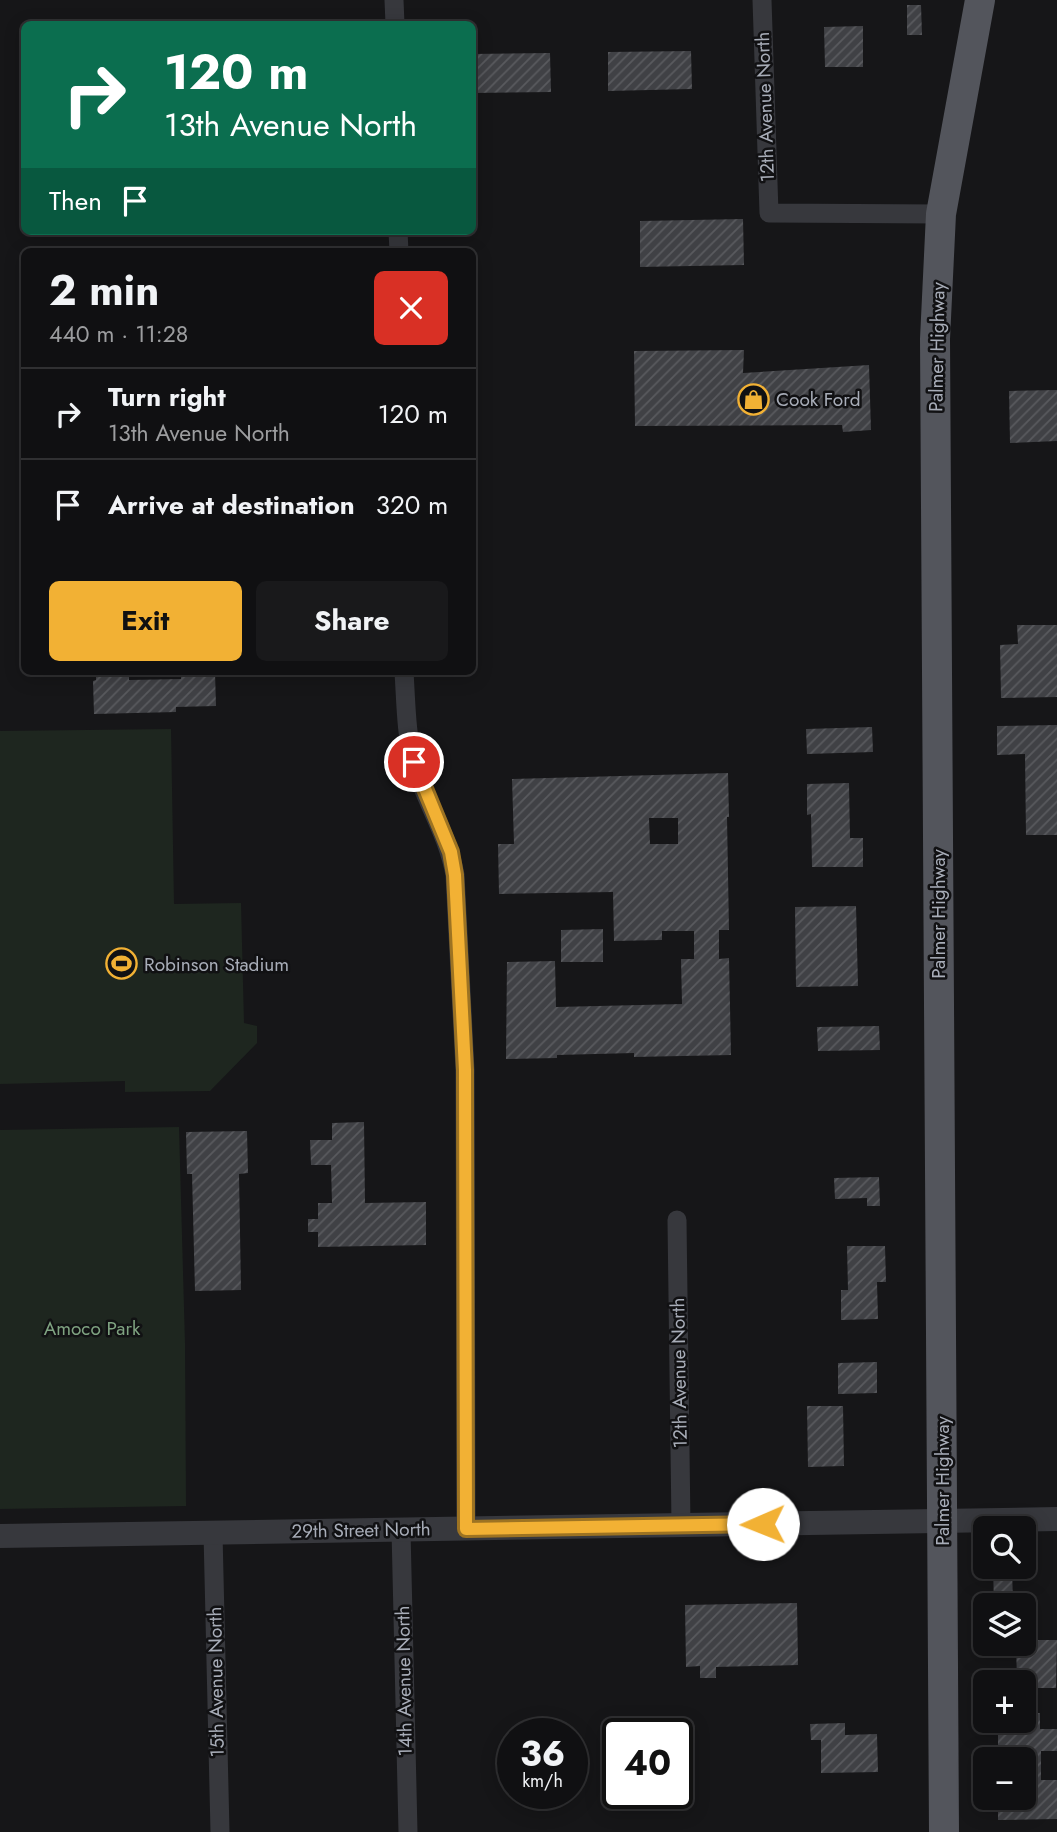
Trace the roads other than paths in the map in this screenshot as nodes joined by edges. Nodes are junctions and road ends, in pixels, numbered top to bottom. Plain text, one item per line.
1 (394, 0) edge
2 (762, 0) edge
3 (980, 0) edge
4 (395, 21) edge
5 (941, 214) junction
6 (404, 675) edge
7 (677, 1220) dead end
8 (1057, 1519) edge
9 (942, 1521) junction
10 (681, 1525) junction
11 (466, 1529) junction
12 (401, 1530) junction
13 (213, 1533) junction
14 (0, 1536) edge
15 (220, 1832) edge
16 (408, 1832) edge
17 (944, 1832) edge

1 - 4 street
2 - 5 street, 12th Avenue North
3 - 5 main road, Palmer Highway
5 - 9 main road, Palmer Highway
6 - 11 street
7 - 10 street, 12th Avenue North
8 - 9 street, 29th Street North
9 - 10 street, 29th Street North
9 - 17 main road, Palmer Highway
10 - 11 street, 29th Street North
11 - 12 street, 29th Street North
12 - 13 street, 29th Street North
12 - 16 street, 14th Avenue North
13 - 14 street, 29th Street North
13 - 15 street, 15th Avenue North

